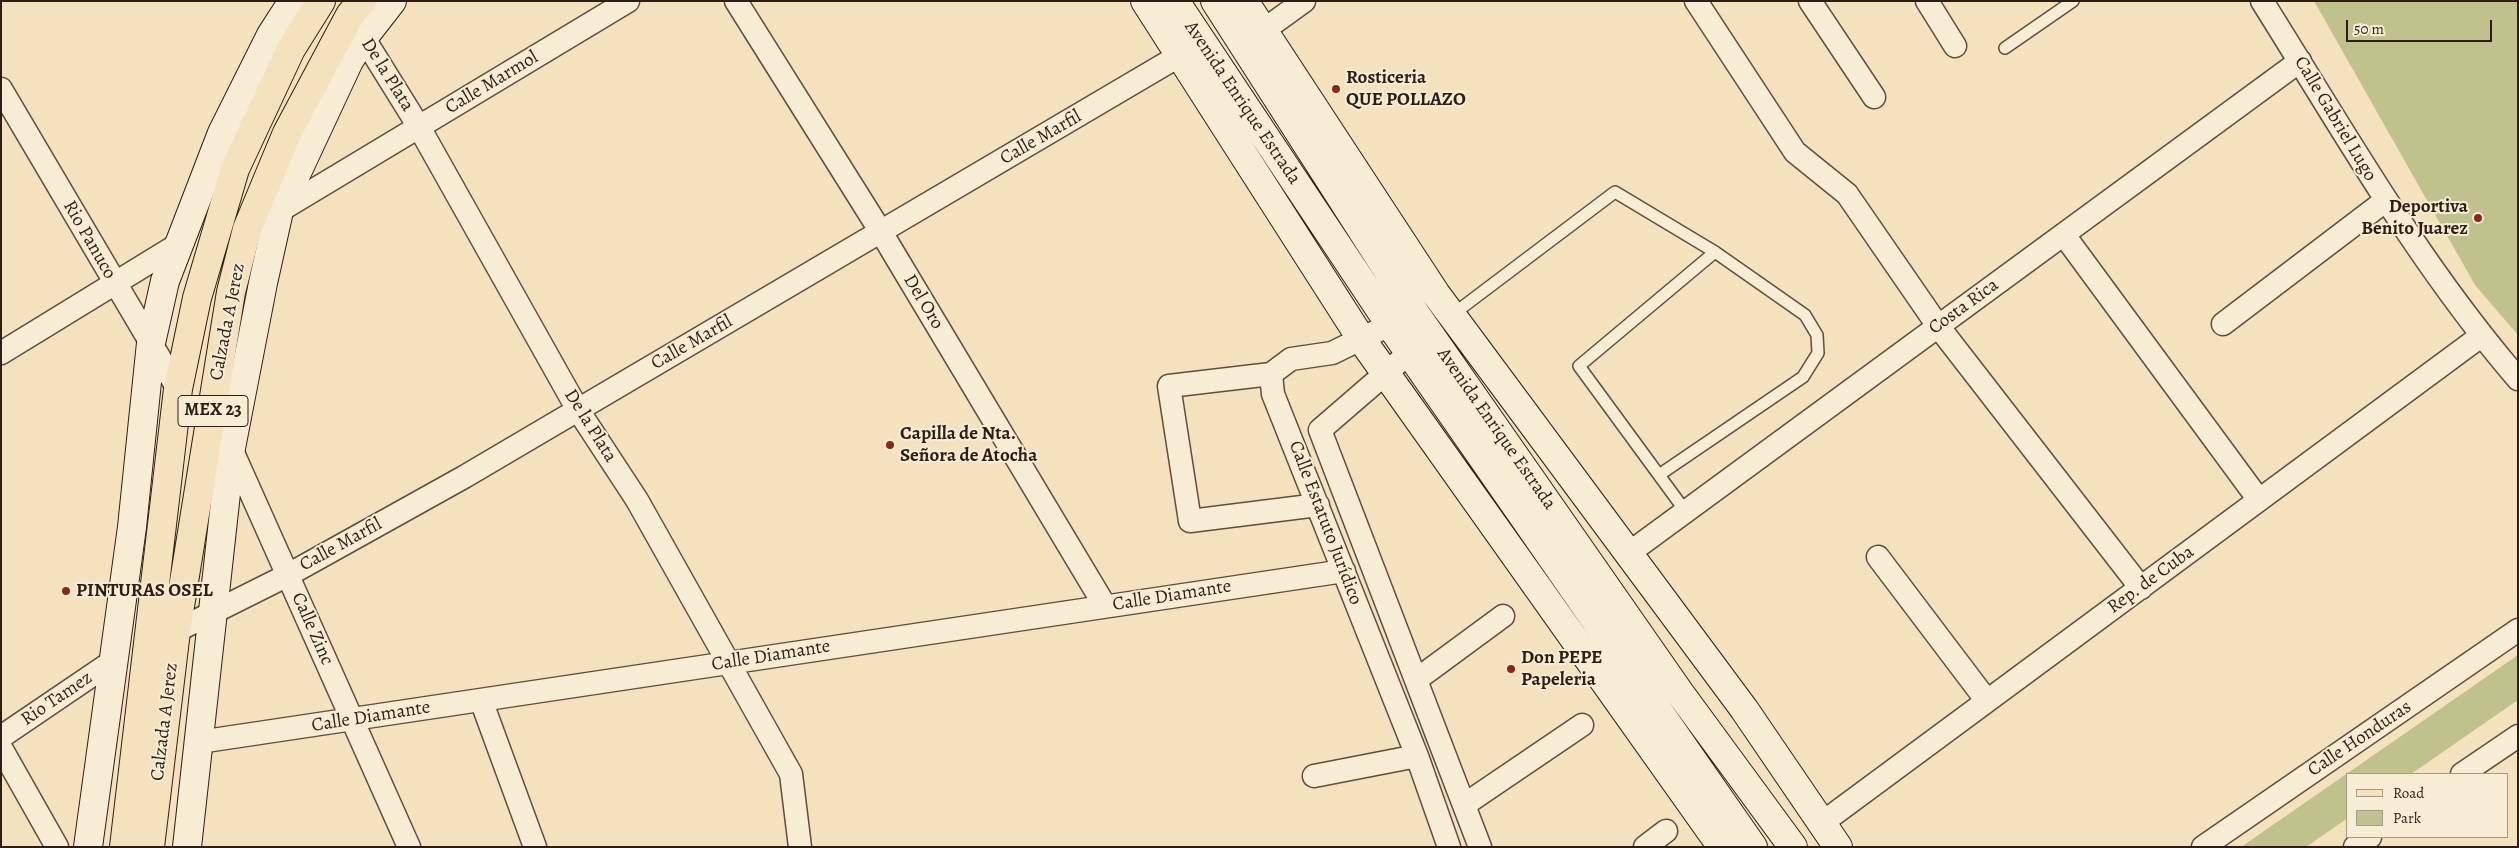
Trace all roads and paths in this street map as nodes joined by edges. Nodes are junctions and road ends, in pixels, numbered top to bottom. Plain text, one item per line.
1 (293, 1) edge
2 (321, 1) edge
3 (392, 1) edge
4 (628, 1) edge
5 (736, 1) edge
6 (1145, 1) edge
7 (1175, 1) edge
8 (1215, 1) edge
9 (1244, 1) edge
10 (1304, 1) edge
11 (1696, 1) edge
12 (1810, 1) edge
13 (1927, 1) edge
14 (2072, 1) edge
15 (2262, 1) edge
16 (359, 18) edge
17 (1253, 38) junction
18 (1956, 46) dead end
19 (2005, 48) dead end
20 (1190, 49) junction
21 (2300, 61) junction
22 (1, 90) edge
23 (1874, 97) dead end
24 (419, 127) junction
25 (2385, 201) junction
26 (1311, 207) junction
27 (280, 211) junction
28 (1286, 222) junction
29 (881, 232) junction
30 (2064, 235) junction
31 (179, 244) junction
32 (1715, 252) junction
33 (115, 284) junction
34 (1444, 305) junction
35 (1422, 324) junction
36 (2223, 324) dead end
37 (1390, 325) junction
38 (1938, 326) junction
39 (2481, 336) junction
40 (1362, 340) junction
41 (151, 344) junction
42 (1, 352) edge
43 (1409, 352) junction
44 (1271, 374) junction
45 (1385, 374) junction
46 (2518, 379) edge
47 (178, 389) junction
48 (578, 410) junction
49 (213, 413) junction
50 (1320, 430) junction
51 (1292, 438) junction
52 (231, 448) junction
53 (1658, 475) junction
54 (2259, 500) junction
55 (1318, 506) junction
56 (1686, 512) junction
57 (1629, 553) junction
58 (1878, 556) dead end
59 (1344, 570) junction
60 (288, 574) junction
61 (2141, 588) junction
62 (1105, 606) junction
63 (214, 611) junction
64 (1503, 616) dead end
65 (2518, 630) edge
66 (176, 631) junction
67 (113, 661) junction
68 (730, 663) junction
69 (1416, 680) junction
70 (481, 700) junction
71 (1987, 701) junction
72 (352, 720) junction
73 (1582, 725) dead end
74 (2518, 736) edge
75 (1, 737) edge
76 (199, 742) junction
77 (1, 748) edge
78 (1417, 756) junction
79 (2463, 773) edge
80 (1314, 776) dead end
81 (1464, 805) junction
82 (1822, 823) junction
83 (1666, 831) dead end
84 (2368, 838) edge
85 (56, 847) edge
86 (88, 847) edge
87 (124, 847) edge
88 (150, 847) edge
89 (187, 847) edge
90 (409, 847) edge
91 (535, 847) edge
92 (800, 847) edge
93 (1449, 847) edge
94 (1480, 847) edge
95 (1645, 847) edge
96 (1722, 847) edge
97 (1753, 847) edge
98 (1793, 847) edge
99 (1838, 847) edge
100 (2203, 847) edge
101 (2355, 847) edge

1 - 31 street
2 - 47 main road, Calzada A Jerez / MEX 23
3 - 16 street
4 - 24 street, Calle Marmol
5 - 29 street, Del Oro
6 - 20 street
7 - 20 street, Avenida Enrique Estrada
8 - 17 street, Avenida Enrique Estrada
9 - 17 street
10 - 17 street
11 - 38 street
12 - 23 street
13 - 18 street
14 - 19 lane
15 - 21 street, Calle Gabriel Lugo
16 - 24 street, De la Plata
16 - 27 street
16 - 49 main road, Calzada A Jerez / MEX 23
17 - 34 street
17 - 35 street, Avenida Enrique Estrada
20 - 26 street, Avenida Enrique Estrada
20 - 28 street
20 - 29 street, Calle Marfil
21 - 25 street, Calle Gabriel Lugo
21 - 30 street, Costa Rica
22 - 33 street, Rio Panuco
24 - 27 street, Calle Marmol
24 - 48 street, De la Plata
25 - 36 street
25 - 39 street, Calle Gabriel Lugo
26 - 28 street
26 - 37 street, Avenida Enrique Estrada
27 - 52 street
28 - 40 street
29 - 48 street, Calle Marfil
29 - 62 street, Del Oro
30 - 38 street, Costa Rica
30 - 54 street
31 - 33 street
31 - 41 street
32 - 34 lane
32 - 53 lane
32 - 53 lane
33 - 41 street, Rio Panuco
33 - 42 street
34 - 35 street, Calle Estatuto Jurídico
34 - 57 street
35 - 37 street, Calle Estatuto Jurídico
35 - 43 street, Calle Estatuto Jurídico
35 - 98 street, Avenida Enrique Estrada
37 - 40 street, Calle Estatuto Jurídico
37 - 43 street, Avenida Enrique Estrada
38 - 56 street, Costa Rica
38 - 61 street
39 - 46 street, Calle Gabriel Lugo
39 - 54 street, Rep. de Cuba
40 - 44 street, Calle Estatuto Jurídico
40 - 45 street
41 - 47 street, Rio Panuco
41 - 67 street
43 - 45 street, Calle Estatuto Jurídico
43 - 97 street, Avenida Enrique Estrada
44 - 51 street, Calle Estatuto Jurídico
44 - 55 street
45 - 50 street, Calle Estatuto Jurídico
45 - 96 street
47 - 87 main road, Calzada A Jerez / MEX 23
48 - 60 street, Calle Marfil
48 - 68 street, De la Plata
49 - 52 street, Calle Zinc
49 - 66 main road, Calzada A Jerez / MEX 23
50 - 51 street
50 - 69 street, Calle Estatuto Jurídico
51 - 55 street, Calle Estatuto Jurídico
52 - 60 street, Calle Zinc
52 - 63 street
53 - 56 lane
54 - 61 street, Rep. de Cuba
55 - 59 street, Calle Estatuto Jurídico
56 - 57 street, Costa Rica
57 - 82 street
58 - 71 street
59 - 62 street, Calle Diamante
59 - 78 street, Calle Estatuto Jurídico
60 - 63 street, Calle Marfil
60 - 72 street, Calle Zinc
61 - 71 street, Rep. de Cuba
62 - 68 street, Calle Diamante
63 - 66 street, Calle Marfil
63 - 76 street
64 - 69 street
65 - 100 street, Calle Honduras
66 - 88 main road, Calzada A Jerez / MEX 23
67 - 75 street, Rio Tamez
67 - 86 street
68 - 70 street, Calle Diamante
68 - 92 street, De la Plata
69 - 81 street, Calle Estatuto Jurídico
70 - 72 street, Calle Diamante
70 - 91 street
71 - 82 street, Rep. de Cuba
72 - 76 street, Calle Diamante
72 - 90 street, Calle Zinc
73 - 81 street
74 - 79 street
76 - 89 street
77 - 85 street
78 - 80 street
78 - 93 street, Calle Estatuto Jurídico
81 - 94 street, Calle Estatuto Jurídico
82 - 99 street
83 - 95 street
84 - 101 street

